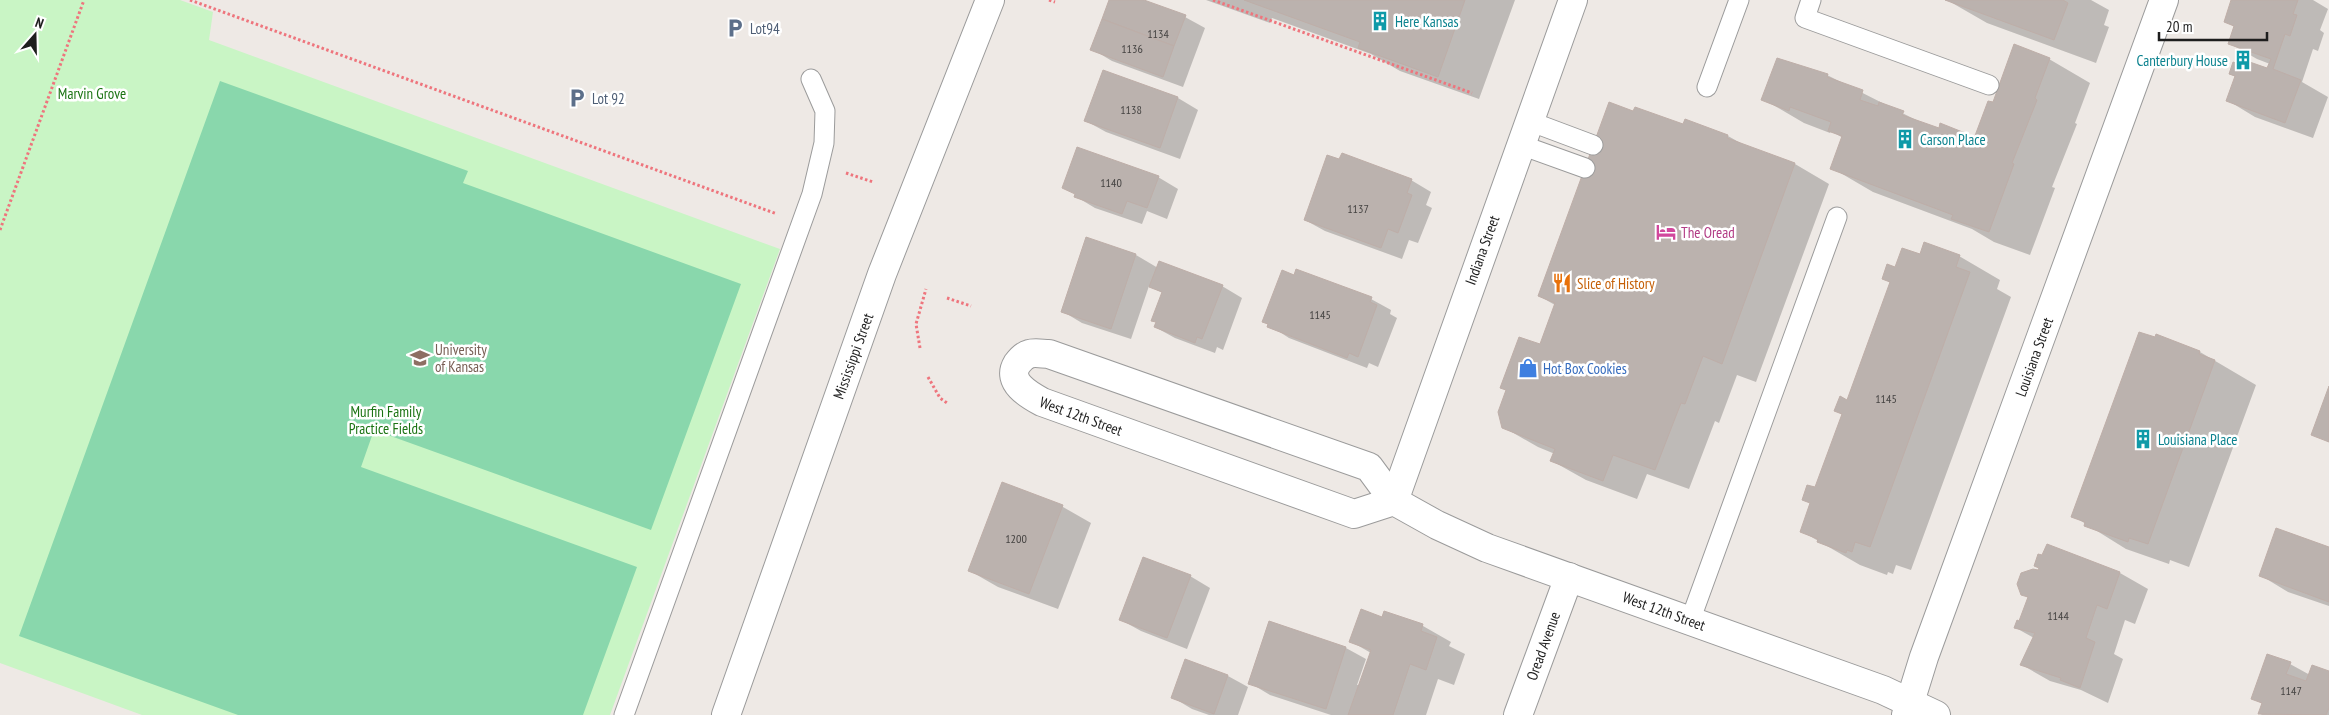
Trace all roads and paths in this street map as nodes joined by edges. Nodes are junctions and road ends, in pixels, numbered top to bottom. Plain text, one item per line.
1 (84, 0) edge
2 (190, 0) edge
3 (990, 0) edge
4 (1049, 0) edge
5 (1214, 0) edge
6 (1573, 0) edge
7 (1739, 0) edge
8 (1811, 0) edge
9 (2164, 0) edge
10 (1055, 2) dead end
11 (811, 79) dead end
12 (1989, 84) dead end
13 (1707, 87) dead end
14 (1472, 93) dead end
15 (1525, 133) junction
16 (1593, 145) dead end
17 (818, 168) junction
18 (1585, 168) dead end
19 (873, 182) dead end
20 (782, 216) dead end
21 (1836, 217) dead end
22 (0, 230) edge
23 (926, 289) dead end
24 (947, 298) dead end
25 (971, 306) dead end
26 (920, 348) dead end
27 (928, 377) dead end
28 (947, 403) dead end
29 (1394, 502) junction
30 (1569, 577) junction
31 (1690, 621) junction
32 (1908, 709) edge
33 (624, 715) edge
34 (726, 715) edge
35 (1518, 715) edge
36 (1936, 715) edge

1 - 22 path
2 - 20 path
3 - 34 street, Mississippi Street
4 - 10 path
5 - 14 path
6 - 15 street, Indiana Street
7 - 13 lane
8 - 12 lane
9 - 32 street, Louisiana Street
11 - 17 lane
15 - 16 lane
15 - 18 lane
15 - 29 street, Indiana Street
17 - 19 path
17 - 33 lane
21 - 31 lane
23 - 26 path
24 - 25 path
27 - 28 path
29 - 29 street, West 12th Street
29 - 30 street, West 12th Street
30 - 31 street, West 12th Street
30 - 35 street, Oread Avenue
31 - 32 street, West 12th Street
32 - 36 street, West 12th Street

